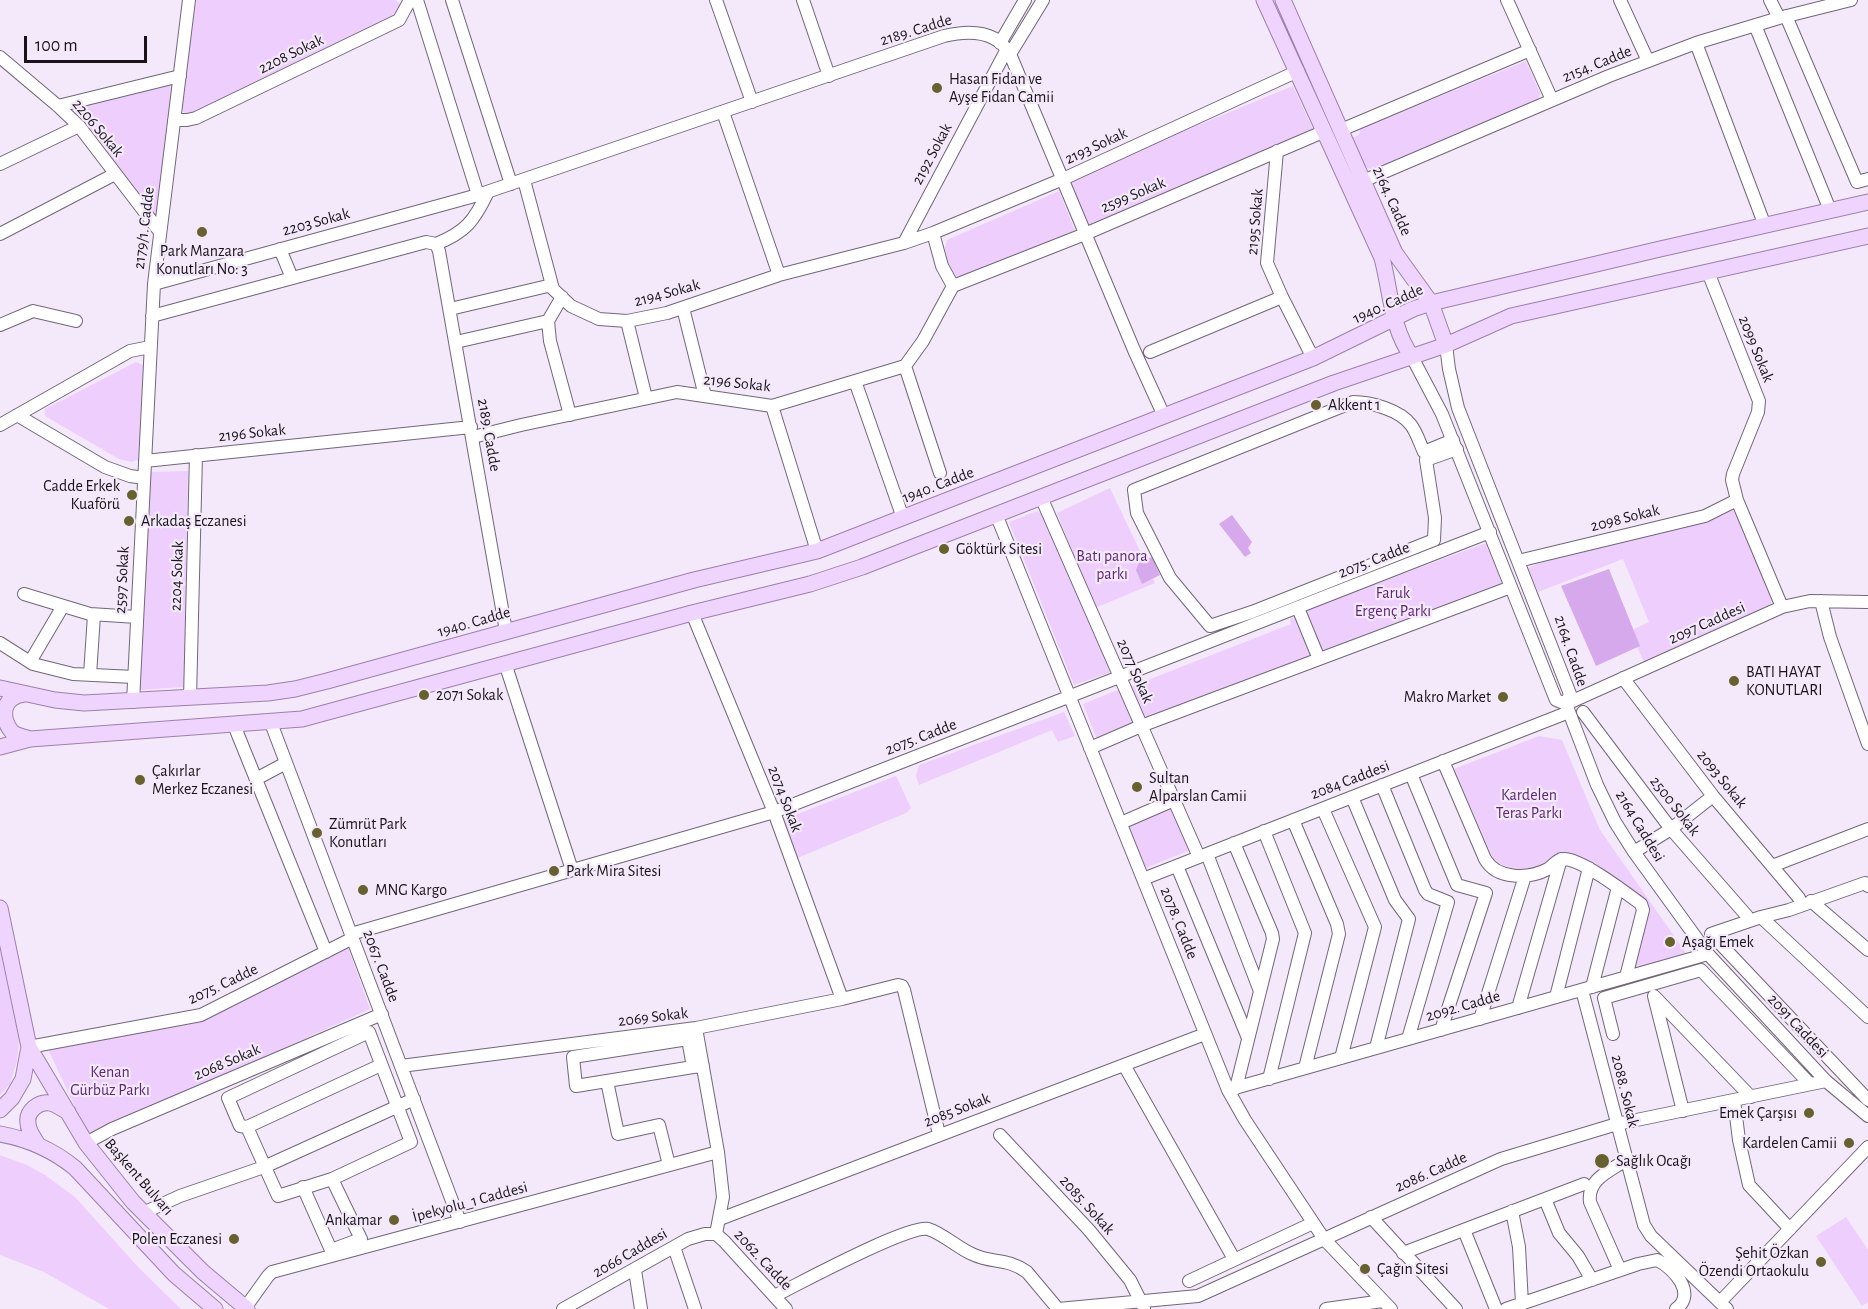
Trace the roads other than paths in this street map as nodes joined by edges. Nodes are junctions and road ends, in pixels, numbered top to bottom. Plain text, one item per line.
1 (189, 0) edge
2 (410, 0) edge
3 (417, 0) edge
4 (452, 0) edge
5 (716, 0) edge
6 (803, 0) edge
7 (1025, 0) edge
8 (1043, 0) edge
9 (1264, 0) edge
10 (1283, 0) edge
11 (1507, 0) edge
12 (1620, 0) edge
13 (1770, 0) edge
14 (1851, 0) edge
15 (1782, 17) junction
16 (1755, 25) junction
17 (1696, 43) junction
18 (1006, 49) junction
19 (1530, 50) junction
20 (0, 57) edge
21 (1648, 61) junction
22 (1298, 71) junction
23 (180, 76) junction
24 (829, 76) junction
25 (1552, 100) junction
26 (752, 102) junction
27 (58, 106) junction
28 (723, 112) junction
29 (174, 120) junction
30 (79, 126) junction
31 (1333, 131) junction
32 (1277, 151) junction
33 (0, 164) edge
34 (115, 174) junction
35 (1063, 179) junction
36 (1868, 179) edge
37 (524, 180) junction
38 (1363, 181) junction
39 (511, 184) junction
40 (483, 194) junction
41 (1868, 202) edge
42 (1830, 210) junction
43 (1765, 226) junction
44 (160, 232) junction
45 (933, 233) junction
46 (0, 234) edge
47 (1085, 234) junction
48 (1868, 236) edge
49 (904, 243) junction
50 (436, 244) junction
51 (280, 249) junction
52 (1708, 272) junction
53 (779, 275) junction
54 (292, 278) junction
55 (154, 284) junction
56 (552, 285) junction
57 (953, 286) junction
58 (562, 297) junction
59 (1282, 297) junction
60 (1431, 303) junction
61 (682, 308) junction
62 (450, 309) junction
63 (152, 316) junction
64 (1394, 319) junction
65 (76, 321) dead end
66 (548, 321) junction
67 (627, 321) junction
68 (0, 325) edge
69 (456, 342) junction
70 (1446, 345) junction
71 (150, 347) junction
72 (1150, 352) dead end
73 (1412, 357) junction
74 (1313, 358) junction
75 (905, 366) junction
76 (855, 381) junction
77 (705, 396) junction
78 (646, 398) junction
79 (772, 406) junction
80 (17, 415) junction
81 (570, 415) junction
82 (1164, 416) junction
83 (0, 425) edge
84 (472, 432) junction
85 (1455, 445) junction
86 (196, 455) junction
87 (1425, 456) junction
88 (145, 460) junction
89 (940, 472) dead end
90 (144, 478) junction
91 (1041, 497) junction
92 (1737, 500) junction
93 (996, 514) junction
94 (903, 518) junction
95 (1490, 532) junction
96 (817, 551) junction
97 (1518, 561) junction
98 (1511, 587) junction
99 (24, 594) dead end
100 (1821, 601) junction
101 (1868, 602) edge
102 (63, 606) junction
103 (1782, 607) junction
104 (1298, 608) junction
105 (692, 613) junction
106 (94, 615) junction
107 (137, 617) junction
108 (506, 631) junction
109 (0, 644) edge
110 (1319, 659) junction
111 (30, 662) junction
112 (505, 663) junction
113 (90, 675) junction
114 (134, 677) junction
115 (1120, 678) junction
116 (1623, 678) junction
117 (0, 688) edge
118 (33, 694) junction
119 (1070, 697) junction
120 (190, 698) junction
121 (133, 702) junction
122 (1567, 708) junction
123 (1583, 712) dead end
124 (271, 723) junction
125 (234, 726) junction
126 (1141, 726) junction
127 (30, 739) junction
128 (1868, 744) edge
129 (0, 747) edge
130 (1090, 748) junction
131 (1443, 761) junction
132 (286, 763) junction
133 (1411, 774) junction
134 (256, 779) junction
135 (1382, 785) junction
136 (1713, 796) junction
137 (1352, 797) junction
138 (1174, 800) junction
139 (1323, 809) junction
140 (774, 812) junction
141 (1293, 820) junction
142 (1120, 823) junction
143 (1868, 829) edge
144 (1671, 830) junction
145 (1264, 831) junction
146 (1234, 843) junction
147 (1634, 852) junction
148 (1203, 856) junction
149 (1561, 860) junction
150 (1177, 866) junction
151 (1772, 866) junction
152 (1589, 868) junction
153 (572, 870) junction
154 (1525, 876) junction
155 (1868, 877) edge
156 (1143, 879) junction
157 (1868, 886) edge
158 (1618, 887) junction
159 (1805, 900) junction
160 (0, 908) edge
161 (1747, 916) junction
162 (1761, 917) junction
163 (1692, 934) junction
164 (352, 936) junction
165 (1868, 950) edge
166 (326, 952) junction
167 (1708, 954) junction
168 (1626, 977) junction
169 (1587, 988) junction
170 (1652, 990) junction
171 (1260, 991) junction
172 (1556, 997) junction
173 (842, 999) junction
174 (1518, 1008) junction
175 (382, 1014) junction
176 (1868, 1017) edge
177 (1480, 1019) junction
178 (696, 1028) junction
179 (1441, 1030) junction
180 (1206, 1034) junction
181 (1613, 1034) dead end
182 (1248, 1038) junction
183 (1408, 1039) junction
184 (28, 1047) junction
185 (1376, 1048) junction
186 (1341, 1058) junction
187 (381, 1065) junction
188 (1124, 1065) junction
189 (401, 1066) junction
190 (698, 1067) junction
191 (1305, 1068) junction
192 (1269, 1079) junction
193 (607, 1081) junction
194 (1826, 1081) junction
195 (1810, 1084) junction
196 (1232, 1089) junction
197 (1751, 1097) junction
198 (414, 1099) junction
199 (1734, 1100) junction
200 (1868, 1100) edge
201 (397, 1107) junction
202 (0, 1110) edge
203 (1683, 1111) junction
204 (68, 1112) junction
205 (1867, 1113) edge
206 (1617, 1124) junction
207 (247, 1127) junction
208 (0, 1134) edge
209 (939, 1134) junction
210 (1000, 1135) dead end
211 (86, 1143) junction
212 (38, 1145) junction
213 (1868, 1147) edge
214 (718, 1152) junction
215 (1626, 1161) junction
216 (669, 1165) junction
217 (264, 1167) junction
218 (332, 1179) junction
219 (1584, 1184) dead end
220 (303, 1187) junction
221 (1545, 1199) junction
222 (1512, 1211) junction
223 (143, 1213) junction
224 (1371, 1217) junction
225 (720, 1219) junction
226 (460, 1222) junction
227 (1313, 1223) junction
228 (1790, 1229) junction
229 (1464, 1230) junction
230 (716, 1234) junction
231 (1324, 1239) junction
232 (674, 1247) junction
233 (1404, 1253) junction
234 (1234, 1260) junction
235 (635, 1270) junction
236 (1620, 1270) junction
237 (1592, 1280) junction
238 (1188, 1281) dead end
239 (774, 1296) junction
240 (1522, 1304) junction
241 (1143, 1305) edge
242 (1387, 1305) edge
243 (1724, 1306) edge
244 (246, 1308) edge
245 (215, 1309) edge
246 (563, 1309) edge
247 (641, 1309) edge
248 (694, 1309) edge
249 (786, 1309) edge
250 (1058, 1309) edge
251 (1326, 1309) edge
252 (1456, 1309) edge
253 (1496, 1309) edge
254 (1506, 1309) edge
255 (1676, 1309) edge

1 - 23 street, 2179/1. Cadde
2 - 29 street, 2208 Sokak
3 - 40 street
4 - 39 street
5 - 26 street
6 - 24 street
7 - 18 street, 2192 Sokak
8 - 18 street, 2192 Sokak
9 - 22 main road, 2164. Cadde
10 - 31 main road, 2164. Cadde
11 - 19 street
12 - 21 street
13 - 15 street
14 - 15 street, 2154. Cadde
15 - 16 street, 2154. Cadde
15 - 36 street
16 - 17 street, 2154. Cadde
16 - 42 street
17 - 21 street, 2154. Cadde
17 - 43 street
18 - 24 street, 2189. Cadde
18 - 35 street
18 - 49 street, 2192 Sokak
19 - 25 street
19 - 31 street, 2599 Sokak
20 - 27 street, 2206 Sokak
21 - 25 street, 2154. Cadde
22 - 31 main road, 2164. Cadde
22 - 35 street, 2193 Sokak
23 - 27 street
23 - 29 street, 2179/1. Cadde
24 - 26 street, 2189. Cadde
25 - 38 street, 2154. Cadde
26 - 28 street, 2189. Cadde
27 - 30 street, 2206 Sokak
28 - 37 street, 2189. Cadde
28 - 53 street
29 - 44 street, 2179/1. Cadde
30 - 33 street
30 - 34 street, 2206 Sokak
31 - 32 street, 2599 Sokak
31 - 38 main road, 2164. Cadde
31 - 64 main road, 2164. Cadde
32 - 47 street, 2599 Sokak
32 - 59 street, 2195 Sokak
34 - 44 street, 2206 Sokak
34 - 46 street
35 - 45 street, 2193 Sokak
35 - 47 street
37 - 39 street, 2189. Cadde
37 - 56 street, 2194 Sokak
38 - 60 main road, 2164. Cadde
39 - 40 street, 2189. Cadde
40 - 50 street
40 - 51 street, 2203 Sokak
41 - 42 main road, 1940. Cadde
42 - 43 main road, 1940. Cadde
43 - 60 main road, 1940. Cadde
44 - 55 street, 2179/1. Cadde
45 - 49 street, 2193 Sokak
45 - 57 street
47 - 57 street, 2599 Sokak
47 - 82 street
48 - 52 main road
49 - 53 street, 2194 Sokak
50 - 54 street
50 - 62 street, 2189. Cadde
51 - 54 street
51 - 55 street, 2203 Sokak
52 - 70 main road
52 - 92 street, 2099 Sokak
53 - 61 street, 2194 Sokak
54 - 63 street
55 - 63 street, 2179/1. Cadde
56 - 58 street, 2194 Sokak
56 - 62 street
57 - 75 street
58 - 66 street
58 - 67 street, 2194 Sokak
59 - 72 street
59 - 74 street, 2195 Sokak
60 - 64 main road, 1940. Cadde
60 - 70 main road, 2164. Cadde
61 - 67 street, 2194 Sokak
61 - 77 street
62 - 69 street, 2189. Cadde
63 - 71 street, 2179/1. Cadde
64 - 73 main road, 2164. Cadde
64 - 74 main road, 1940. Cadde
65 - 68 street
66 - 69 street
66 - 81 street
67 - 78 street
69 - 84 street, 2189. Cadde
70 - 73 main road
70 - 97 street, 2164. Cadde
71 - 80 street
71 - 88 street, 2179/1. Cadde
73 - 85 street, 2164. Cadde
73 - 91 main road
74 - 82 main road, 1940. Cadde
75 - 76 street, 2196 Sokak
75 - 89 street
76 - 79 street, 2196 Sokak
76 - 94 street
77 - 78 street, 2196 Sokak
77 - 79 street, 2196 Sokak
78 - 81 street, 2196 Sokak
79 - 96 street
80 - 83 street
80 - 90 street
81 - 84 street, 2196 Sokak
82 - 94 main road, 1940. Cadde
84 - 86 street, 2196 Sokak
84 - 108 street, 2189. Cadde
85 - 87 street
85 - 95 street, 2164. Cadde
86 - 88 street, 2196 Sokak
86 - 120 street, 2204 Sokak
87 - 87 street
88 - 90 street, 2597 Sokak
90 - 107 street, 2597 Sokak
91 - 93 main road
91 - 115 street, 2077 Sokak
92 - 97 street, 2098 Sokak
92 - 103 street, 2099 Sokak
93 - 105 main road
93 - 119 street, 2078. Cadde
94 - 96 main road, 1940. Cadde
95 - 98 street, 2164. Cadde
95 - 104 street, 2075. Cadde
96 - 108 main road, 1940. Cadde
97 - 122 street, 2164. Cadde
98 - 110 street
98 - 122 street, 2164. Cadde
99 - 102 street
100 - 101 street, 2097 Caddesi
100 - 103 street, 2097 Caddesi
100 - 128 street
102 - 106 street
102 - 111 street
103 - 116 street, 2097 Caddesi
104 - 110 street
104 - 115 street, 2075. Cadde
105 - 112 main road
105 - 140 street, 2074 Sokak
106 - 107 street
106 - 113 street
107 - 114 street, 2597 Sokak
108 - 120 main road, 1940. Cadde
109 - 111 street
110 - 126 street
111 - 113 street
112 - 124 main road
112 - 153 street
113 - 114 street
114 - 121 street, 2597 Sokak
115 - 119 street, 2075. Cadde
115 - 126 street, 2077 Sokak
116 - 122 street, 2097 Caddesi
116 - 136 street, 2093 Sokak
117 - 118 main road, 1940. Cadde
118 - 121 main road, 1940. Cadde
118 - 127 main road
119 - 130 street, 2078. Cadde
119 - 140 street, 2075. Cadde
120 - 121 main road, 1940. Cadde
122 - 131 street, 2084 Caddesi
122 - 147 street, 2164 Caddesi
123 - 144 street, 2500 Sokak
124 - 125 main road
124 - 132 street, 2067. Cadde
125 - 127 main road
125 - 134 street
126 - 130 street
126 - 138 street, 2077 Sokak
127 - 129 main road
130 - 142 street, 2078. Cadde
131 - 133 street, 2084 Caddesi
131 - 154 street
132 - 134 street
132 - 164 street, 2067. Cadde
133 - 135 street, 2084 Caddesi
133 - 179 street
134 - 166 street
135 - 137 street, 2084 Caddesi
135 - 183 street
136 - 144 street
136 - 151 street, 2093 Sokak
137 - 139 street, 2084 Caddesi
137 - 185 street
138 - 142 street
138 - 148 street, 2077 Sokak
139 - 141 street, 2084 Caddesi
139 - 186 street
140 - 153 street, 2075. Cadde
140 - 173 street, 2074 Sokak
141 - 145 street, 2084 Caddesi
141 - 191 street
142 - 156 street, 2078. Cadde
143 - 151 street
144 - 147 street
144 - 161 street, 2500 Sokak
145 - 146 street, 2084 Caddesi
145 - 192 street
146 - 148 street, 2084 Caddesi
146 - 171 street
147 - 163 street, 2164 Caddesi
148 - 150 street, 2084 Caddesi
148 - 171 street, 2077 Sokak
149 - 152 street
149 - 154 street
149 - 174 street
150 - 156 street, 2084 Caddesi
150 - 182 street
151 - 159 street, 2093 Sokak
152 - 158 street
152 - 172 street
153 - 164 street, 2075. Cadde
154 - 177 street
155 - 159 street
156 - 180 street, 2078. Cadde
157 - 159 street
158 - 168 street
158 - 169 street
159 - 161 street
159 - 162 street
159 - 165 street, 2093 Sokak
160 - 184 main road
161 - 163 street
162 - 176 street
162 - 200 street
163 - 167 street, 2164 Caddesi
164 - 166 street, 2075. Cadde
164 - 175 street, 2067. Cadde
166 - 184 street, 2075. Cadde
167 - 168 street, 2092. Cadde
167 - 194 street, 2091 Caddesi
168 - 169 street, 2092. Cadde
169 - 172 street, 2092. Cadde
169 - 206 street, 2088. Sokak
170 - 181 street
170 - 195 street
170 - 197 street
170 - 203 street
171 - 182 street
172 - 174 street, 2092. Cadde
173 - 178 street, 2069 Sokak
173 - 209 street, 2069 Sokak
174 - 177 street, 2092. Cadde
175 - 189 street, 2067. Cadde
175 - 211 street, 2068 Sokak
177 - 179 street, 2092. Cadde
178 - 189 street, 2069 Sokak
178 - 190 street
179 - 183 street, 2092. Cadde
180 - 188 street, 2085 Sokak
180 - 196 street, 2078. Cadde
182 - 196 street
183 - 185 street, 2092. Cadde
184 - 202 main road
184 - 204 main road, Başkent Bulvarı
185 - 186 street, 2092. Cadde
186 - 191 street, 2092. Cadde
187 - 201 street
187 - 207 street
187 - 207 street
188 - 209 street, 2085 Sokak
188 - 234 street
189 - 198 street, 2067. Cadde
190 - 193 street
190 - 193 street
190 - 214 street
191 - 192 street, 2092. Cadde
192 - 196 street, 2092. Cadde
193 - 216 street
194 - 195 street, 2086. Cadde
194 - 205 street, 2091 Caddesi
195 - 197 street, 2086. Cadde
196 - 227 street, 2078. Cadde
197 - 199 street, 2086. Cadde
198 - 201 street
198 - 226 street, 2067. Cadde
199 - 203 street, 2086. Cadde
199 - 228 street
201 - 217 street
201 - 218 street
203 - 206 street, 2086. Cadde
204 - 211 main road, Başkent Bulvarı
204 - 212 main road
206 - 215 street, 2088. Sokak
206 - 224 street, 2086. Cadde
207 - 217 street
208 - 212 main road
209 - 225 street, 2085 Sokak
210 - 241 street, 2085. Sokak
211 - 223 main road, Başkent Bulvarı
212 - 245 main road
213 - 228 street
214 - 216 street, İpekyolu_1 Caddesi
214 - 225 street
215 - 236 street
215 - 243 street, 2088. Sokak
216 - 226 street, İpekyolu_1 Caddesi
217 - 220 street
217 - 223 street
218 - 220 street
218 - 220 street
219 - 221 street
221 - 222 street
221 - 237 street
222 - 229 street
222 - 240 street
223 - 244 main road, Başkent Bulvarı
224 - 231 street, 2086. Cadde
224 - 233 street
225 - 230 street
226 - 244 street, İpekyolu_1 Caddesi
227 - 231 street, 2078. Cadde
227 - 234 street
228 - 243 street
229 - 233 street
229 - 253 street
230 - 232 street, 2066 Caddesi
230 - 239 street, 2062. Cadde
231 - 241 street, 2086. Cadde
231 - 242 street, 2078. Cadde
232 - 235 street, 2066 Caddesi
232 - 248 street
233 - 252 street
234 - 238 street
235 - 246 street, 2066 Caddesi
235 - 247 street
236 - 237 street
236 - 255 street
237 - 240 street
239 - 249 street, 2062. Cadde
239 - 250 street
240 - 254 street
241 - 250 street, 2086. Cadde
242 - 251 street

